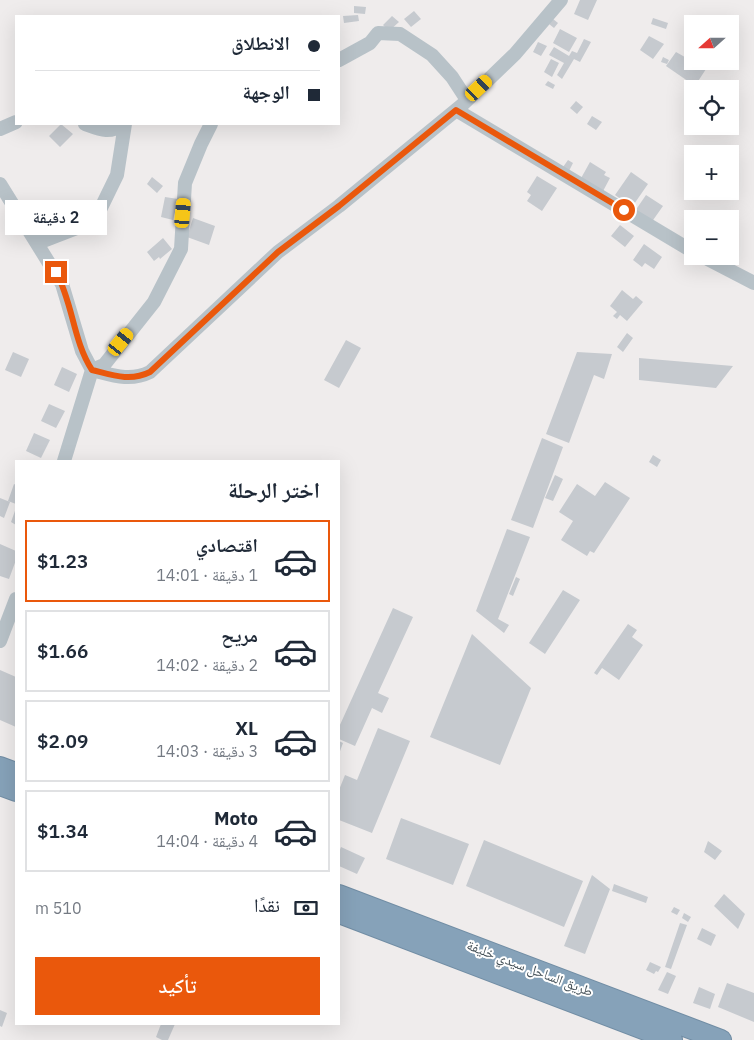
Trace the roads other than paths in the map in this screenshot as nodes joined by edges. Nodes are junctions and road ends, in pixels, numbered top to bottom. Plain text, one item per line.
1 (560, 0) edge
2 (340, 59) edge
3 (467, 100) junction
4 (456, 110) junction
5 (15, 122) edge
6 (88, 125) edge
7 (123, 125) edge
8 (125, 125) edge
9 (210, 125) edge
10 (0, 129) edge
11 (0, 184) edge
12 (38, 243) junction
13 (684, 246) edge
14 (719, 265) edge
15 (754, 283) edge
16 (92, 370) junction
17 (64, 460) edge
18 (15, 602) edge
19 (0, 641) edge
20 (0, 767) edge
21 (15, 773) edge
22 (0, 785) edge
23 (15, 791) edge
24 (340, 896) edge
25 (340, 914) edge
26 (672, 1040) edge
27 (721, 1040) edge

1 - 3 street
2 - 3 street
3 - 4 street
4 - 13 street
4 - 16 street
5 - 10 street
6 - 7 street
8 - 12 street
9 - 16 street
11 - 12 street
12 - 16 street
14 - 15 street
16 - 17 street
18 - 19 street
20 - 21 highway
22 - 23 highway
24 - 27 highway, طريق الساحل سيدي خليفة
25 - 26 highway

